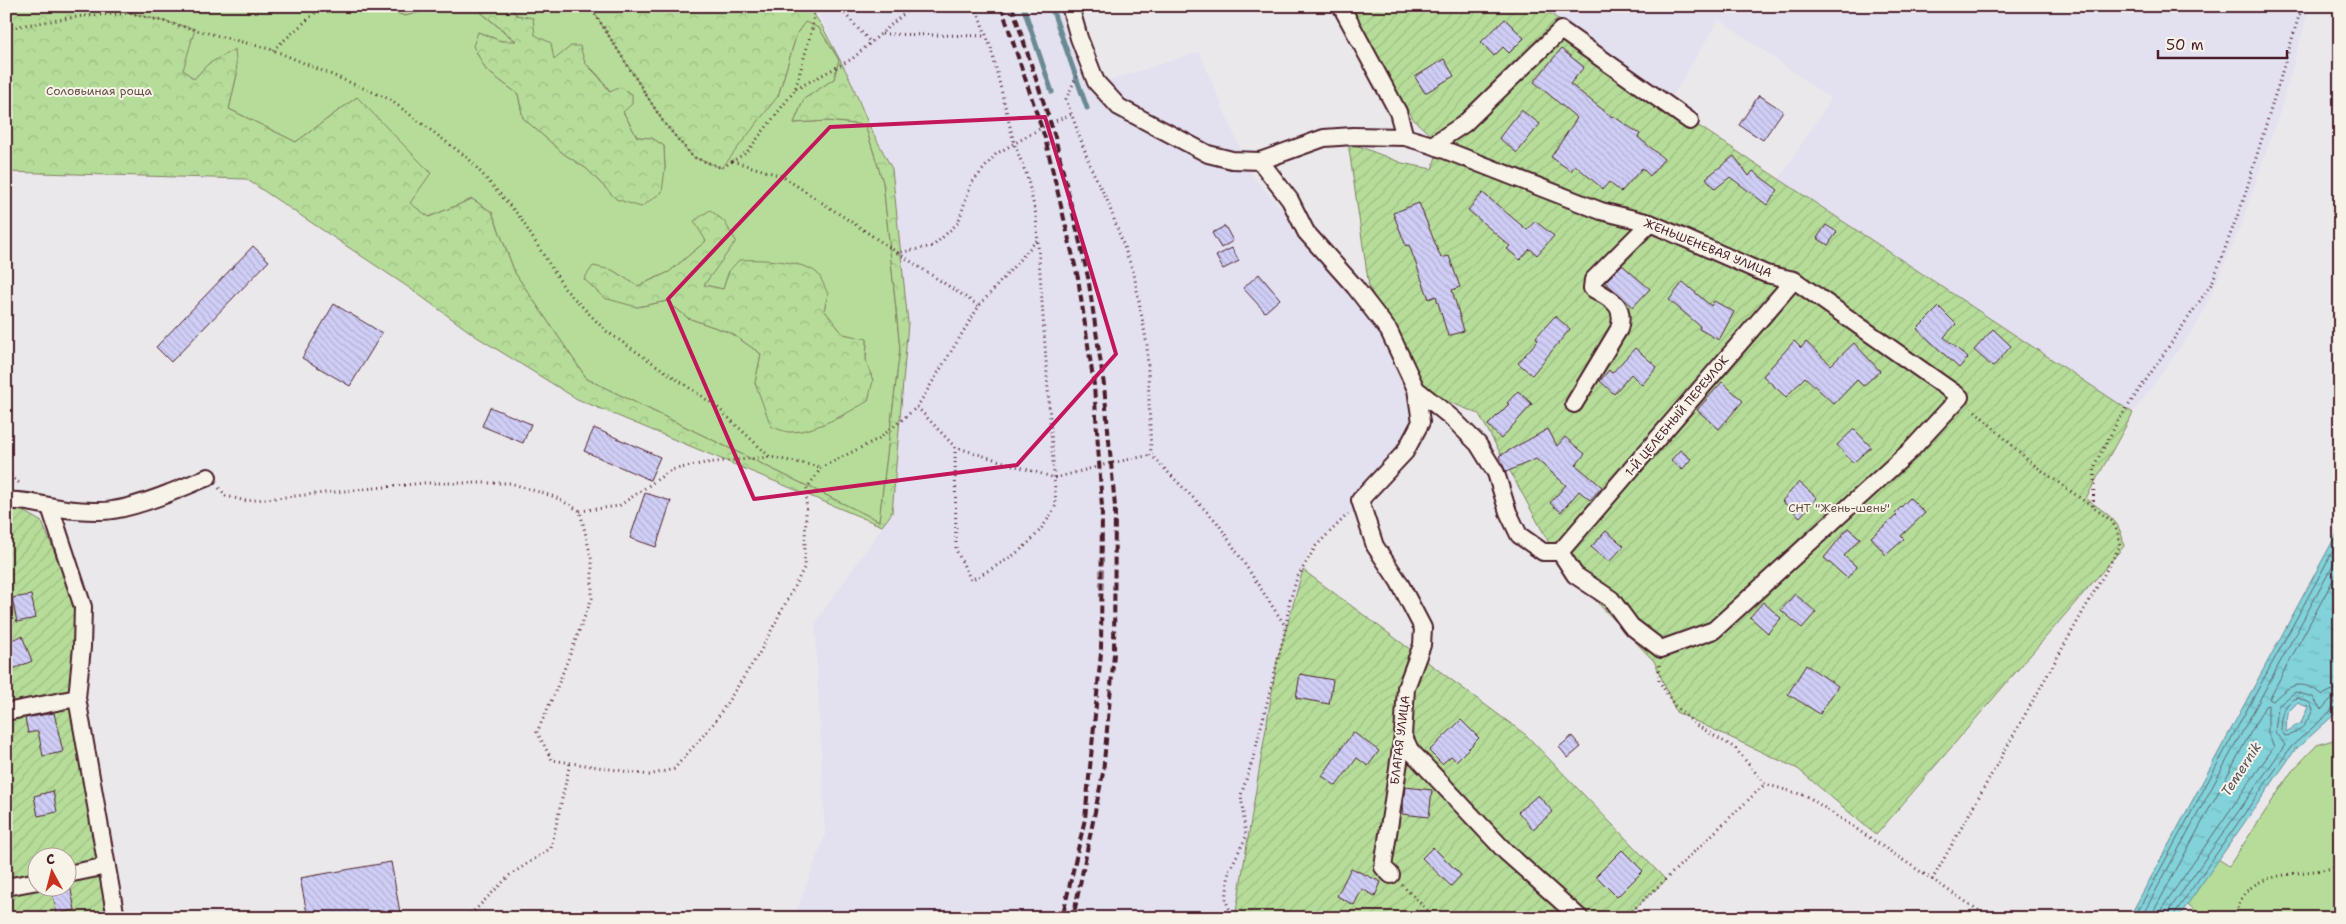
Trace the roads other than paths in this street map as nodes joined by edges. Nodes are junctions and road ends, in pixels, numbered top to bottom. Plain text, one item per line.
1 (1070, 6) edge
2 (1349, 10) edge
3 (1690, 121) dead end
4 (1405, 137) junction
5 (1432, 145) junction
6 (1260, 161) junction
7 (1650, 223) junction
8 (1794, 280) junction
9 (1416, 389) junction
10 (1574, 404) dead end
11 (208, 477) road end
12 (6, 501) edge
13 (50, 507) junction
14 (1560, 552) junction
15 (78, 698) junction
16 (6, 712) edge
17 (1403, 735) junction
18 (107, 866) junction
19 (78, 872) edge
20 (1391, 874) road end
21 (28, 883) edge
22 (6, 887) edge
23 (116, 918) edge
24 (1580, 918) edge

1 - 6 street
2 - 4 street
3 - 5 street
4 - 5 street, ЖЕНЬШЕНЕВАЯ УЛИЦА
4 - 6 street, ЖЕНЬШЕНЕВАЯ УЛИЦА
5 - 7 street, ЖЕНЬШЕНЕВАЯ УЛИЦА
6 - 9 street
7 - 8 street, ЖЕНЬШЕНЕВАЯ УЛИЦА
7 - 10 street
8 - 14 street, 1-Й ЦЕЛЕБНЫЙ ПЕРЕУЛОК
8 - 14 street, ЖЕНЬШЕНЕВАЯ УЛИЦА
9 - 14 street
9 - 17 street, БЛАГАЯ УЛИЦА
11 - 13 street
12 - 13 street
13 - 15 street
15 - 16 street
15 - 18 street
17 - 20 street, БЛАГАЯ УЛИЦА
17 - 24 street
18 - 19 street
18 - 23 street
21 - 22 street

